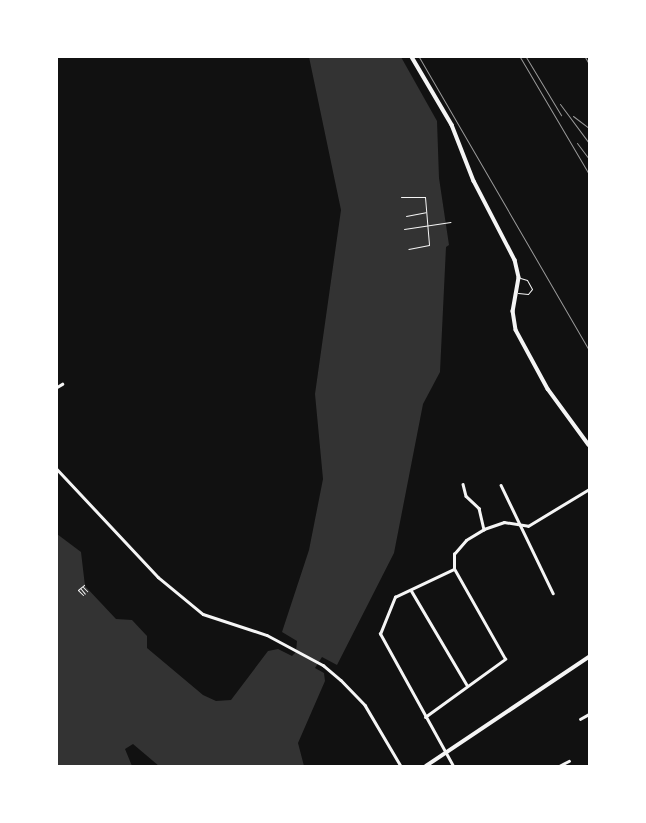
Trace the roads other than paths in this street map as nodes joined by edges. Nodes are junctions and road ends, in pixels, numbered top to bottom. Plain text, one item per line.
1 (412, 57) edge
2 (519, 278) junction
3 (518, 292) junction
4 (62, 384) dead end
5 (57, 387) edge
6 (589, 445) edge
7 (57, 469) edge
8 (463, 484) dead end
9 (501, 485) dead end
10 (589, 489) edge
11 (521, 526) junction
12 (484, 529) junction
13 (454, 569) junction
14 (411, 590) junction
15 (553, 593) dead end
16 (589, 657) edge
17 (467, 686) junction
18 (589, 714) edge
19 (425, 717) junction
20 (580, 719) dead end
21 (445, 754) junction
22 (569, 761) dead end
23 (402, 766) edge
24 (426, 766) edge
25 (453, 766) edge
26 (559, 766) edge

1 - 2 main road
2 - 3 main road
2 - 3 lane
3 - 6 main road
4 - 5 street
7 - 23 street
8 - 12 street
9 - 11 street
10 - 11 street
11 - 12 street
11 - 15 street
12 - 13 street
13 - 14 street
13 - 17 street
14 - 17 street
14 - 19 street
16 - 21 main road
17 - 19 street
18 - 20 street
19 - 21 street
21 - 24 main road
21 - 25 street
22 - 26 street

